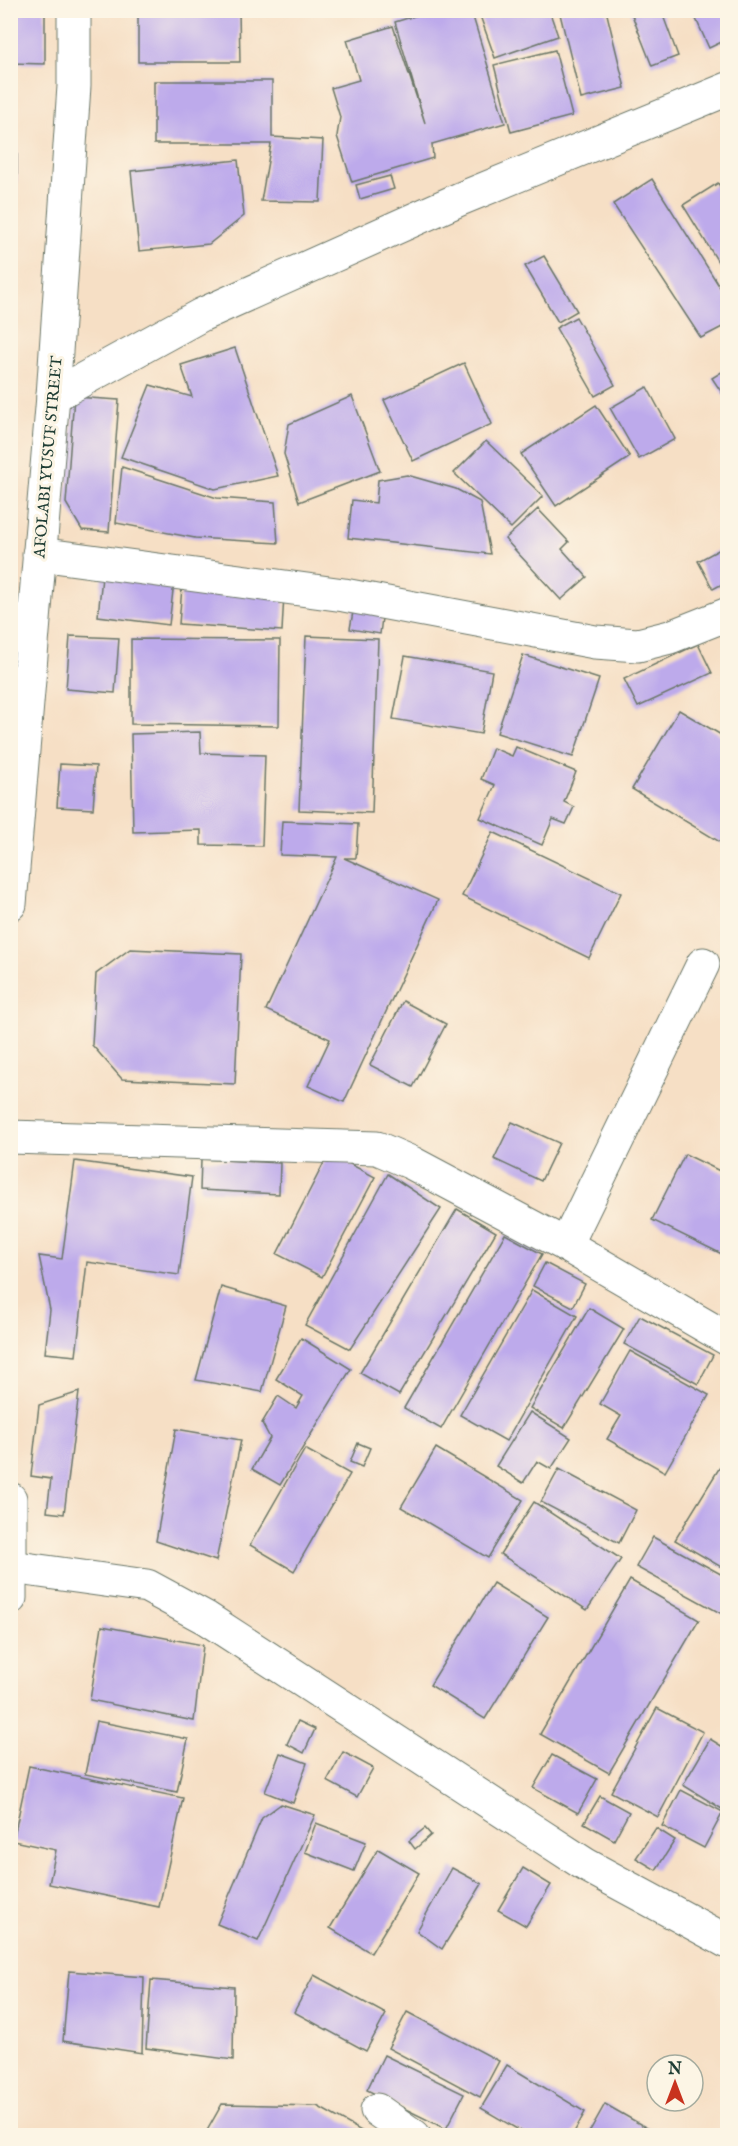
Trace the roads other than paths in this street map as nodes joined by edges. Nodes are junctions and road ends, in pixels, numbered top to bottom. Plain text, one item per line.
1 (74, 10) edge
2 (728, 89) edge
3 (53, 396) junction
4 (39, 554) junction
5 (728, 614) edge
6 (10, 904) edge
7 (703, 964) dead end
8 (10, 1137) edge
9 (566, 1245) junction
10 (728, 1338) edge
11 (10, 1499) edge
12 (11, 1582) edge
13 (728, 1942) edge
14 (377, 2109) dead end
15 (414, 2136) edge

1 - 3 street, AFOLABI YUSUF STREET
2 - 3 street
3 - 4 street, AFOLABI YUSUF STREET
4 - 5 street
4 - 6 street, AFOLABI YUSUF STREET
7 - 9 street
8 - 9 street
9 - 10 street
11 - 12 street
12 - 13 street
14 - 15 street

